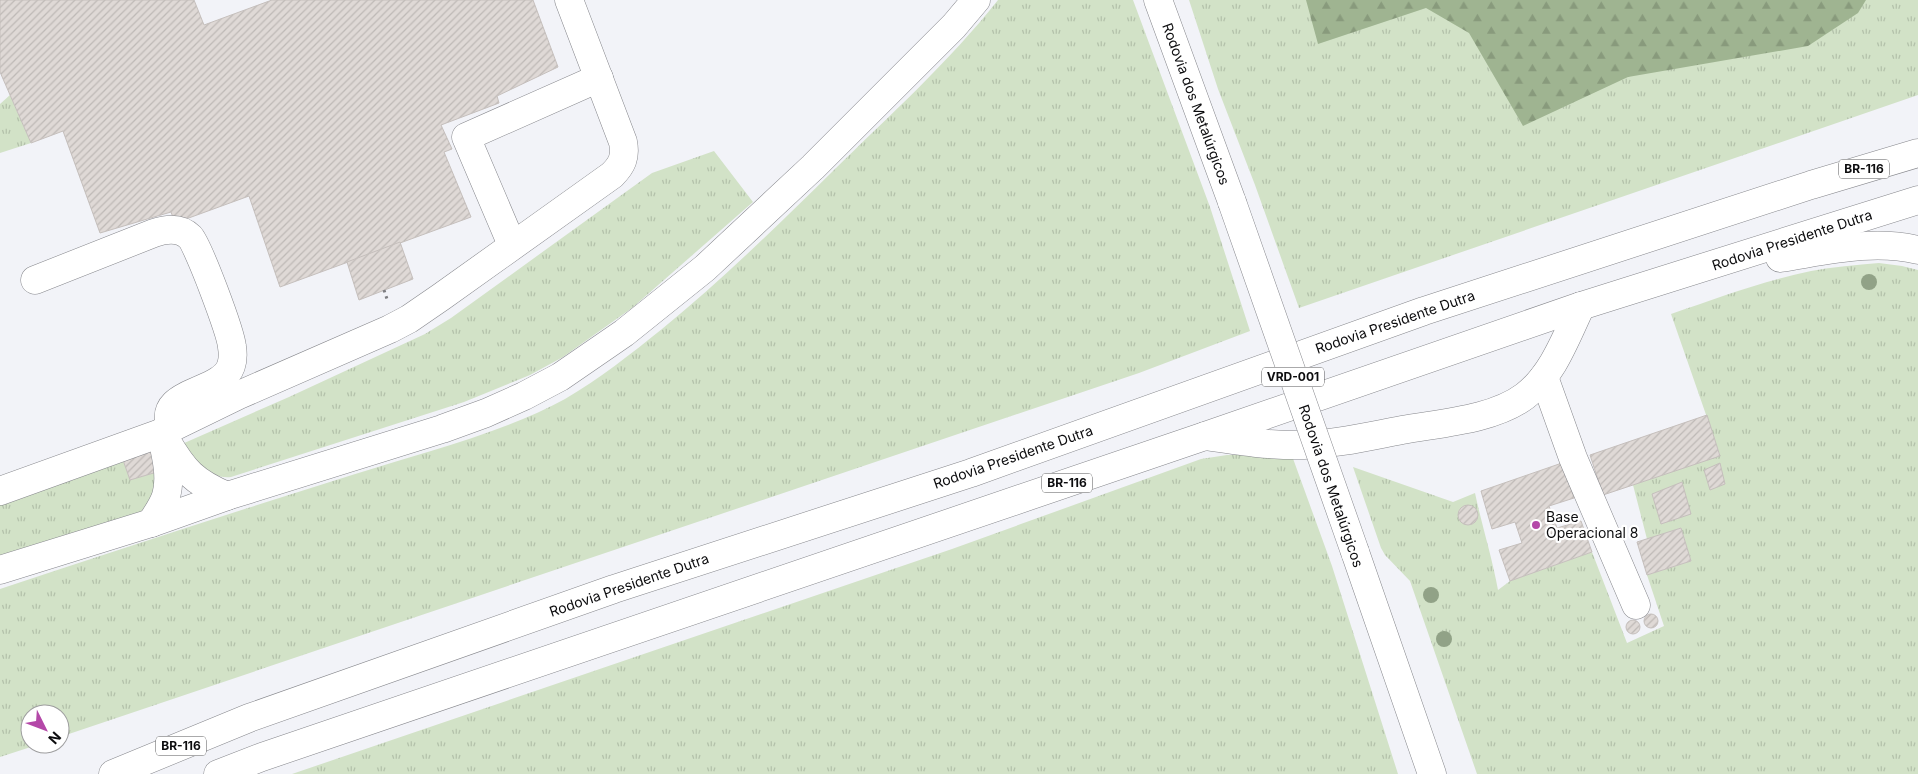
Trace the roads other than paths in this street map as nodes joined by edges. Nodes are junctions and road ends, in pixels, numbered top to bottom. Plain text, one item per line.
1 (570, 0) edge
2 (976, 0) edge
3 (1158, 0) edge
4 (599, 78) junction
5 (1918, 143) edge
6 (1918, 153) edge
7 (1810, 185) junction
8 (1918, 200) edge
9 (512, 245) junction
10 (1918, 250) edge
11 (1695, 270) junction
12 (35, 280) dead end
13 (1581, 306) junction
14 (1544, 377) junction
15 (166, 430) junction
16 (1205, 436) junction
17 (0, 491) edge
18 (227, 496) junction
19 (151, 523) junction
20 (0, 570) edge
21 (1636, 605) dead end
22 (262, 757) junction
23 (113, 774) edge
24 (218, 774) edge
25 (229, 774) edge
26 (1432, 774) edge

1 - 4 main road
2 - 18 main road
3 - 26 main road, Rodovia dos Metalúrgicos / VRD-001, bridge
4 - 9 main road
4 - 9 main road
5 - 7 main road
6 - 7 main road, Rodovia Presidente Dutra / BR-116
7 - 23 main road, Rodovia Presidente Dutra / BR-116
8 - 11 main road, Rodovia Presidente Dutra / BR-116
9 - 15 main road
10 - 11 main road
11 - 13 main road, Rodovia Presidente Dutra / BR-116
12 - 15 main road
13 - 14 main road
13 - 16 main road, Rodovia Presidente Dutra / BR-116
14 - 16 main road
14 - 21 main road
15 - 17 main road
15 - 18 main road
15 - 19 main road
16 - 22 main road, Rodovia Presidente Dutra / BR-116
18 - 19 main road
19 - 20 main road
22 - 24 main road, Rodovia Presidente Dutra / BR-116
22 - 25 main road

